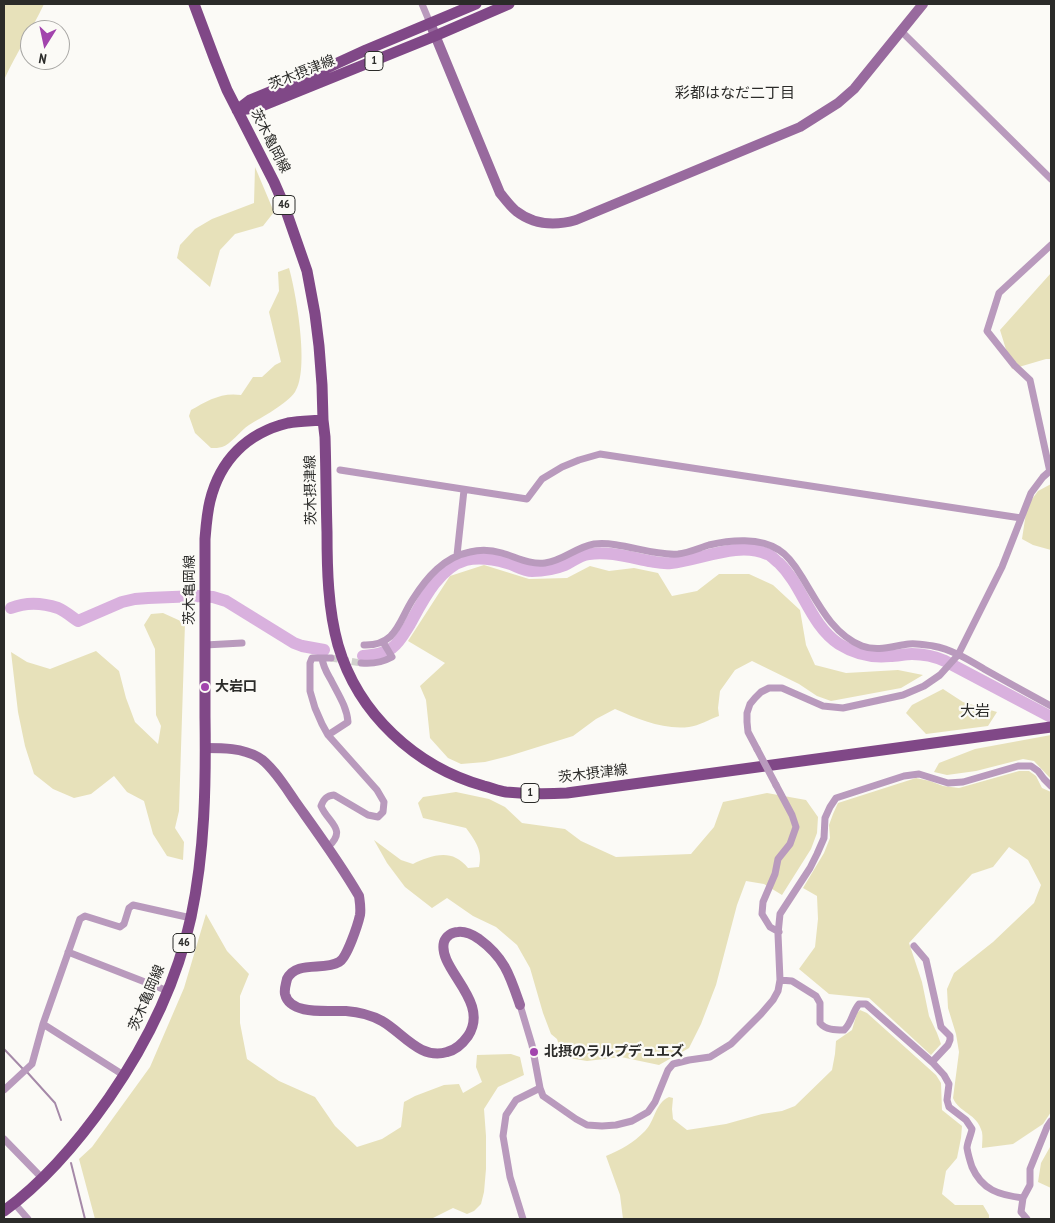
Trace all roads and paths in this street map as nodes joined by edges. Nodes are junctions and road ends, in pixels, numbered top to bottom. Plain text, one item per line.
1 (194, 4) edge
2 (422, 4) edge
3 (476, 4) edge
4 (509, 4) edge
5 (923, 4) edge
6 (430, 23) junction
7 (901, 31) junction
8 (435, 36) junction
9 (237, 110) junction
10 (1051, 179) edge
11 (1051, 245) edge
12 (323, 420) junction
13 (340, 470) dead end
14 (1050, 471) edge
15 (464, 490) junction
16 (1021, 518) junction
17 (457, 555) junction
18 (242, 643) dead end
19 (384, 643) junction
20 (205, 645) junction
21 (364, 645) dead end
22 (956, 656) junction
23 (322, 658) junction
24 (331, 658) tunnel mouth
25 (361, 663) tunnel mouth
26 (1051, 706) edge
27 (1051, 727) edge
28 (328, 735) junction
29 (206, 748) junction
30 (1051, 786) edge
31 (328, 846) junction
32 (191, 918) junction
33 (778, 932) junction
34 (914, 946) dead end
35 (68, 952) junction
36 (780, 980) junction
37 (168, 991) junction
38 (520, 1005) joint
39 (43, 1024) junction
40 (932, 1062) junction
41 (125, 1076) junction
42 (540, 1088) junction
43 (4, 1090) edge
44 (1051, 1121) edge
45 (4, 1139) edge
46 (42, 1178) junction
47 (1023, 1198) junction
48 (14, 1203) junction
49 (4, 1210) edge
50 (28, 1219) edge
51 (523, 1219) edge
52 (1026, 1219) edge

1 - 9 main road, 茨木亀岡線 / 46
2 - 6 street
3 - 6 main road, 茨木摂津線 / 1
4 - 8 main road, 茨木摂津線 / 1
5 - 7 street
6 - 8 street
6 - 9 main road, 茨木摂津線 / 1
7 - 8 street
7 - 10 street
8 - 9 main road, 茨木摂津線 / 1
9 - 12 main road, 茨木亀岡線 / 46
11 - 14 street
12 - 20 main road, 茨木亀岡線 / 46
12 - 27 main road, 茨木摂津線 / 1
13 - 15 street
14 - 16 street
15 - 16 street
15 - 17 street
16 - 22 street
17 - 19 street
17 - 22 street
18 - 20 street
19 - 21 street
19 - 25 street
20 - 29 main road, 茨木亀岡線 / 46
22 - 26 street
22 - 33 street, bridge
23 - 24 street
23 - 28 street
23 - 28 street
28 - 31 street
29 - 31 street
29 - 32 main road, 茨木亀岡線 / 46
30 - 33 street
31 - 38 street
32 - 35 street
32 - 37 main road, 茨木亀岡線 / 46
33 - 36 street
34 - 40 street
35 - 37 street
35 - 39 street
36 - 40 street
36 - 42 street
37 - 41 main road, 茨木亀岡線 / 46
38 - 42 street
39 - 41 street
39 - 43 street
40 - 47 street
41 - 46 main road, 茨木亀岡線 / 46
42 - 51 street
44 - 47 street
45 - 46 street
46 - 48 main road, 茨木亀岡線 / 46
47 - 52 street
48 - 49 main road, 茨木亀岡線 / 46
48 - 50 street

